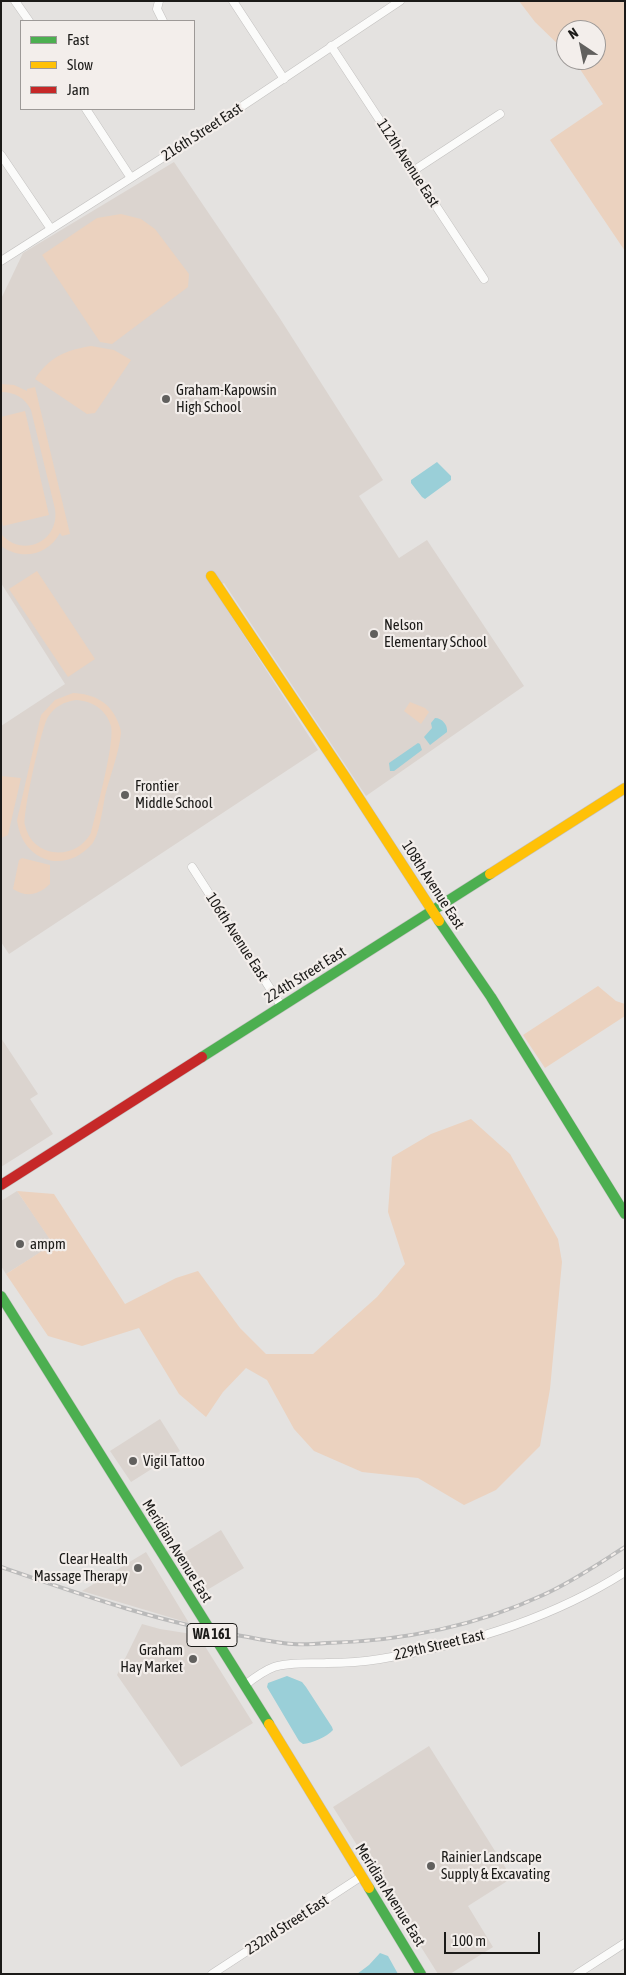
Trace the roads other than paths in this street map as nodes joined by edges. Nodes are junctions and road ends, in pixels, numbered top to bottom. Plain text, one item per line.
1 (15, 1) edge
2 (233, 1) edge
3 (400, 1) edge
4 (158, 2) edge
5 (28, 20) edge
6 (162, 20) edge
7 (331, 46) junction
8 (284, 79) junction
9 (87, 110) edge
10 (500, 114) dead end
11 (1, 155) edge
12 (414, 171) junction
13 (131, 178) junction
14 (51, 229) junction
15 (1, 261) edge
16 (484, 279) dead end
17 (211, 576) dead end
18 (625, 788) edge
19 (192, 867) dead end
20 (432, 912) junction
21 (282, 1007) junction
22 (1, 1185) edge
23 (625, 1214) edge
24 (1, 1296) edge
25 (625, 1572) edge
26 (245, 1685) junction
27 (362, 1876) junction
28 (625, 1943) edge
29 (212, 1974) edge
30 (422, 1974) edge
31 (577, 1974) edge

1 - 5 street
2 - 8 street
3 - 7 street, 216th Street East
4 - 6 street
7 - 8 street, 216th Street East
7 - 12 street, 112th Avenue East
8 - 13 street, 216th Street East
9 - 13 street
10 - 12 street
11 - 14 street
12 - 16 street, 112th Avenue East
13 - 14 street, 216th Street East
14 - 15 street, 216th Street East
17 - 20 main road, 108th Avenue East
18 - 20 main road, 224th Street East
19 - 21 street, 106th Avenue East
20 - 21 main road, 224th Street East
20 - 23 main road, 108th Avenue East
21 - 22 main road, 224th Street East
24 - 26 main road, Meridian Avenue East / WA 161
25 - 26 street, 229th Street East
26 - 27 main road, Meridian Avenue East / WA 161
27 - 29 street, 232nd Street East
27 - 30 main road, Meridian Avenue East / WA 161
28 - 31 street

